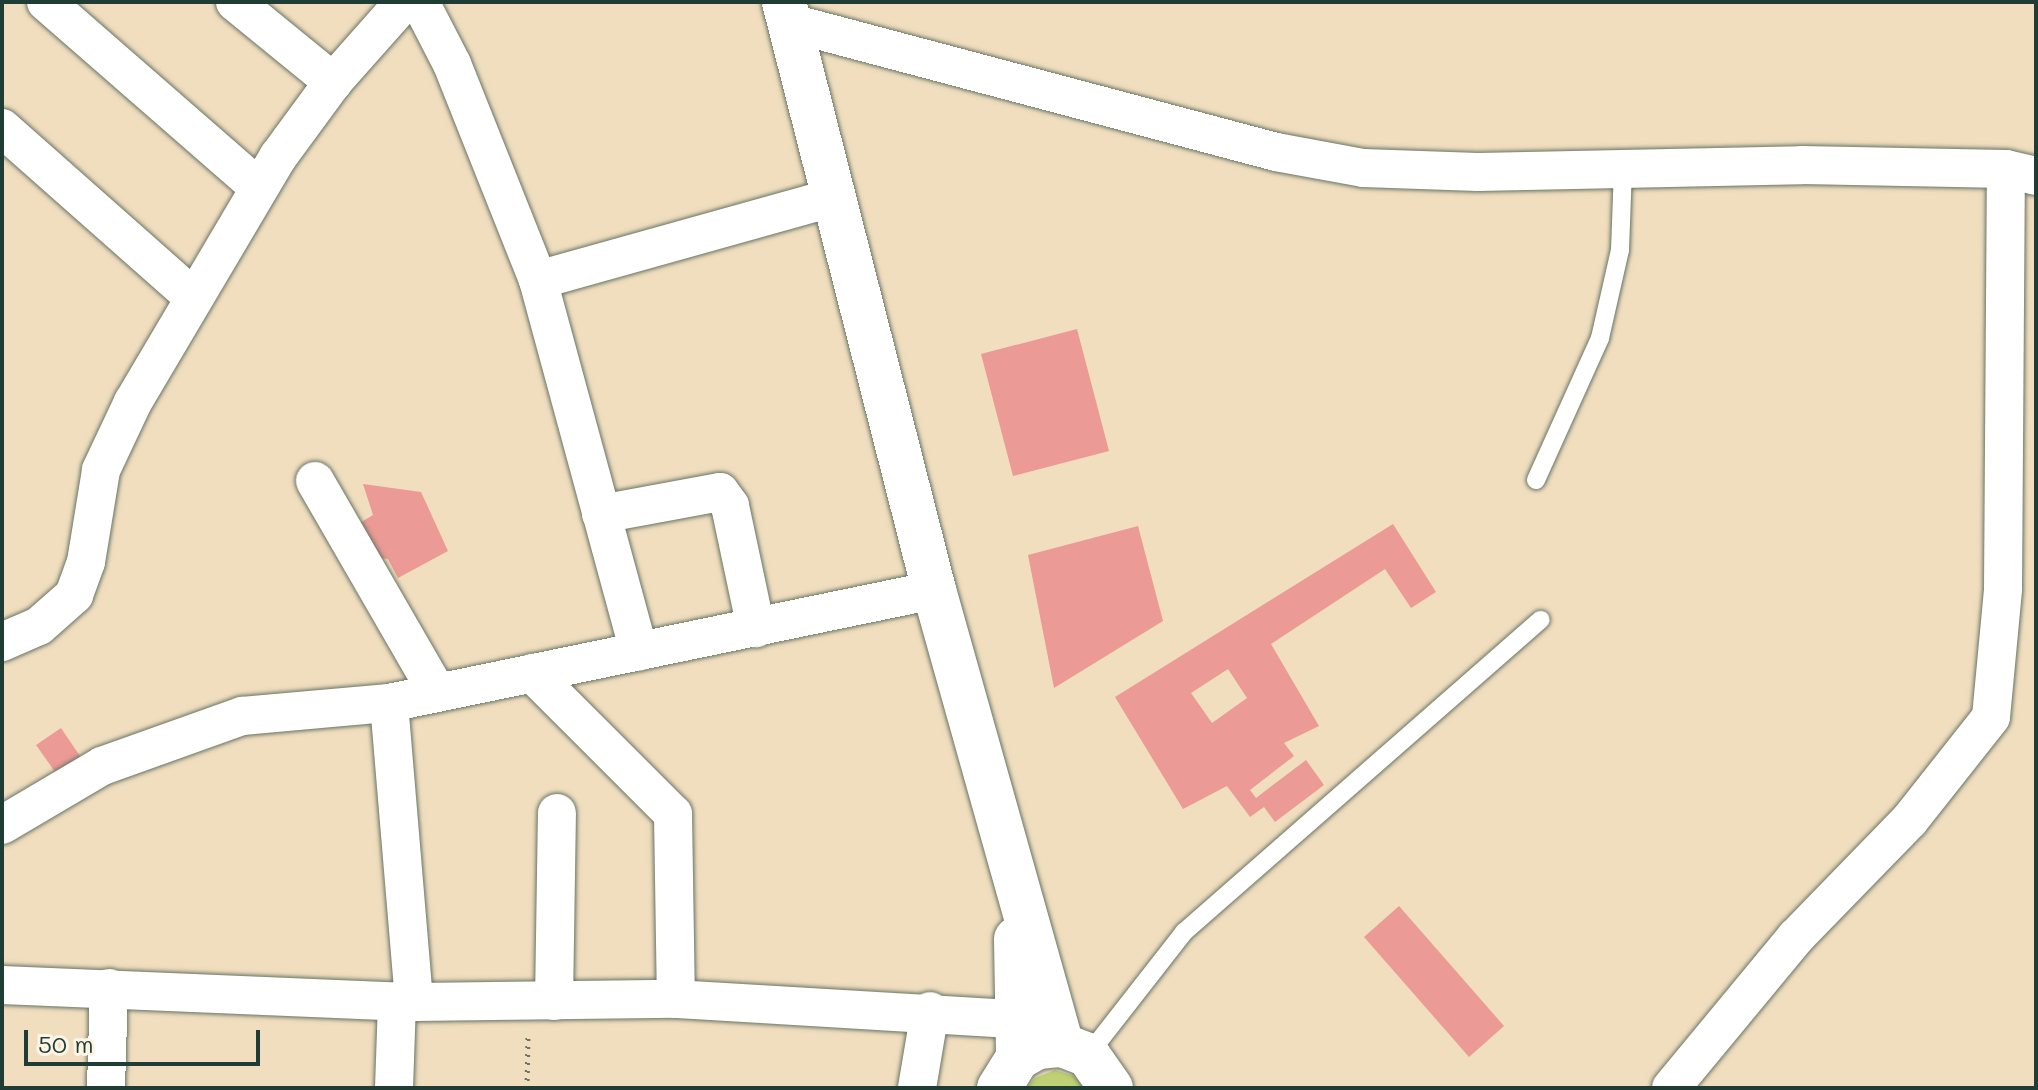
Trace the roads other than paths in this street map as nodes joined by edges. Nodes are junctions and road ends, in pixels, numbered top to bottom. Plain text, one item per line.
1 (46, 2) edge
2 (235, 2) edge
3 (404, 2) edge
4 (420, 2) edge
5 (787, 13) edge
6 (333, 82) junction
7 (2, 128) edge
8 (1623, 170) junction
9 (2021, 172) edge
10 (259, 188) junction
11 (835, 197) junction
12 (538, 280) junction
13 (194, 298) junction
14 (1536, 480) dead end
15 (315, 481) dead end
16 (601, 514) junction
17 (934, 590) junction
18 (1541, 620) dead end
19 (756, 628) junction
20 (2, 642) edge
21 (639, 652) junction
22 (532, 673) junction
23 (436, 691) junction
24 (389, 703) junction
25 (557, 813) dead end
26 (2, 825) edge
27 (1016, 877) junction
28 (2, 985) edge
29 (109, 988) junction
30 (676, 999) junction
31 (405, 1001) junction
32 (541, 1001) junction
33 (930, 1011) junction
34 (1011, 1055) edge
35 (1098, 1070) edge
36 (106, 1088) edge
37 (394, 1088) edge
38 (917, 1088) edge
39 (1671, 1088) edge

1 - 10 street
2 - 6 street
3 - 6 street
4 - 12 street
5 - 8 street
5 - 11 street
6 - 10 street
7 - 13 street
8 - 9 street
8 - 14 lane
9 - 39 street
10 - 13 street
11 - 12 street
11 - 17 street
12 - 16 street
13 - 20 street
15 - 23 street
16 - 19 street
16 - 21 street
17 - 19 street
17 - 27 street
18 - 35 lane
19 - 21 street
21 - 22 street
22 - 23 street
22 - 30 street
23 - 24 street
24 - 26 street
24 - 31 street
25 - 32 street
27 - 34 street
27 - 35 street
28 - 29 street
29 - 31 street
29 - 36 street
30 - 32 street
30 - 33 street
31 - 32 street
31 - 37 street
33 - 34 street
33 - 38 street
34 - 35 street

